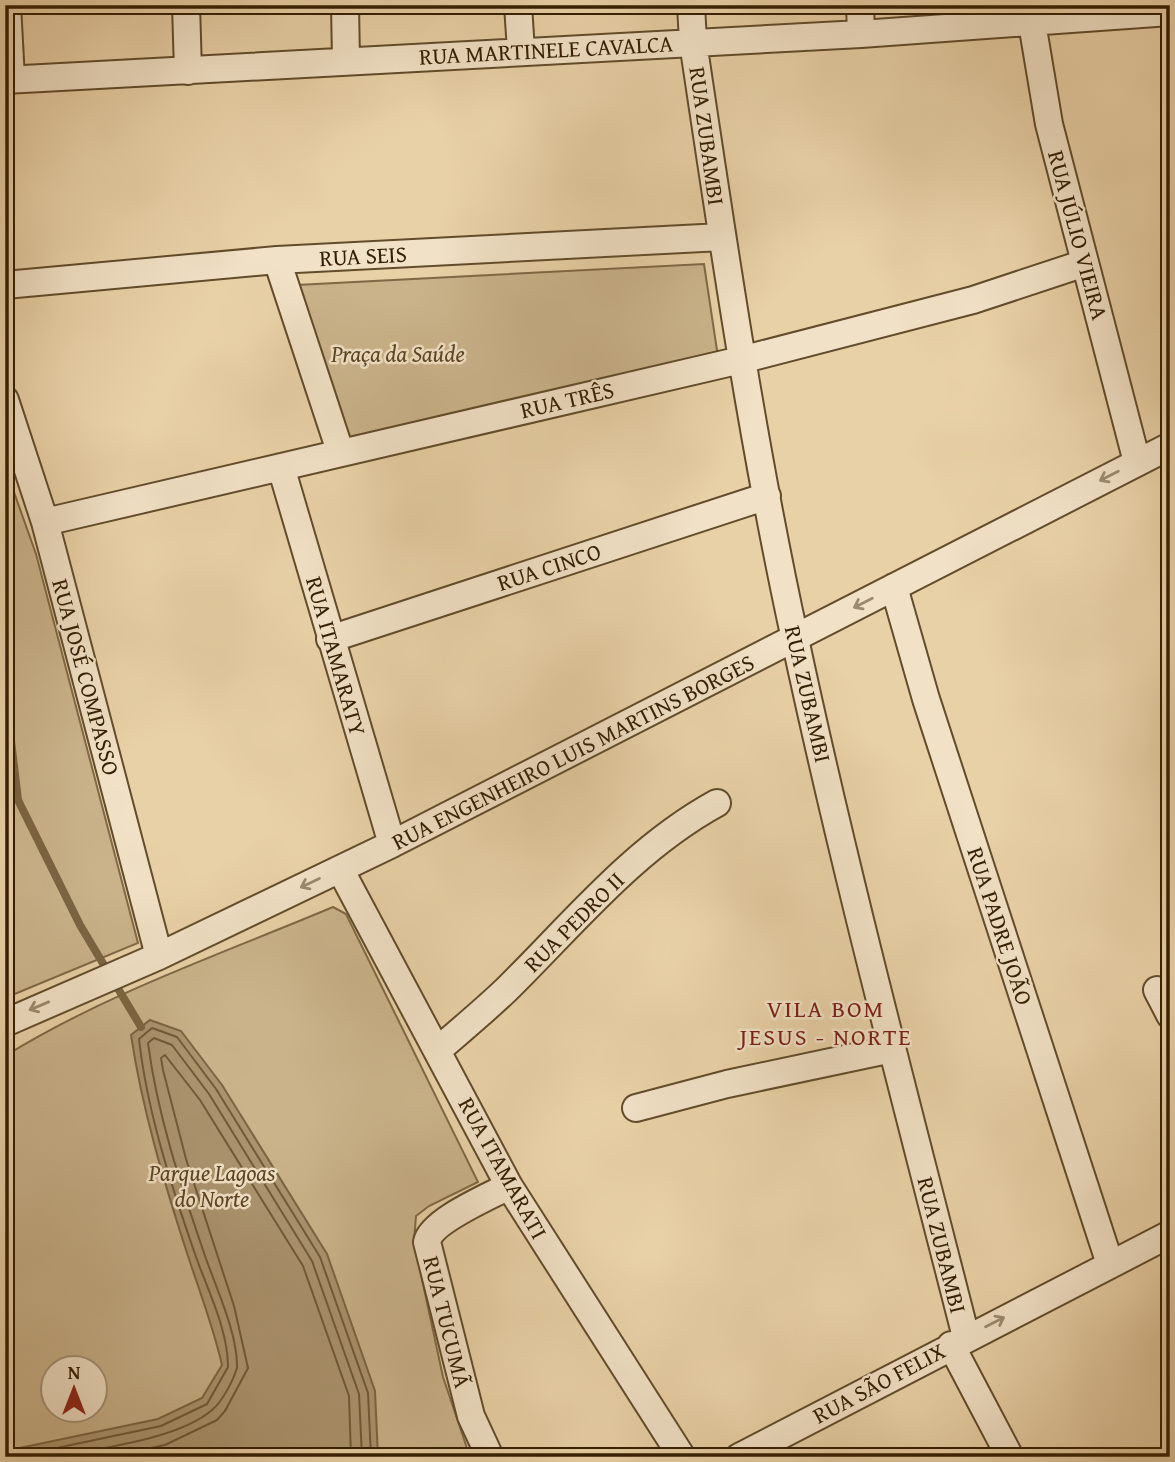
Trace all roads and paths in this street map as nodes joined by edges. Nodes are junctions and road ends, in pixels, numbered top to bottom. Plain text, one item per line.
1 (7, 5) edge
2 (186, 5) edge
3 (345, 5) edge
4 (518, 5) edge
5 (691, 5) edge
6 (860, 5) edge
7 (1170, 12) edge
8 (1030, 15) edge
9 (861, 34) junction
10 (693, 42) junction
11 (521, 51) junction
12 (346, 61) junction
13 (188, 71) junction
14 (8, 79) edge
15 (722, 237) junction
16 (277, 260) junction
17 (1085, 263) junction
18 (5, 285) edge
19 (741, 360) junction
20 (5, 400) edge
21 (1170, 446) edge
22 (340, 451) junction
23 (1137, 462) junction
24 (281, 467) junction
25 (767, 496) junction
26 (45, 522) junction
27 (894, 587) junction
28 (330, 639) junction
29 (794, 639) junction
30 (717, 803) dead end
31 (392, 844) junction
32 (340, 869) junction
33 (148, 960) junction
34 (1157, 990) dead end
35 (1170, 1015) edge
36 (5, 1023) edge
37 (892, 1049) junction
38 (438, 1050) junction
39 (636, 1108) dead end
40 (509, 1186) junction
41 (1170, 1234) edge
42 (1110, 1264) junction
43 (958, 1341) junction
44 (490, 1457) edge
45 (682, 1457) edge
46 (739, 1457) edge
47 (1010, 1457) edge

1 - 14 street
2 - 13 street
3 - 12 street
4 - 11 street
5 - 10 street, RUA ZUBAMBI
6 - 9 street
7 - 8 street, RUA MARTINELE CAVALCA
8 - 9 street, RUA MARTINELE CAVALCA
8 - 17 street, RUA JÚLIO VIEIRA
9 - 10 street, RUA MARTINELE CAVALCA
10 - 11 street, RUA MARTINELE CAVALCA
10 - 15 street, RUA ZUBAMBI
11 - 12 street, RUA MARTINELE CAVALCA
12 - 13 street, RUA MARTINELE CAVALCA
13 - 14 street, RUA MARTINELE CAVALCA
15 - 16 street, RUA SEIS
15 - 19 street, RUA ZUBAMBI
16 - 18 street, RUA SEIS
16 - 22 street
17 - 19 street, RUA TRÊS
17 - 23 street, RUA JÚLIO VIEIRA
19 - 22 street, RUA TRÊS
19 - 25 street, RUA ZUBAMBI
20 - 26 street, RUA JOSÉ COMPASSO
21 - 23 street, RUA ENGENHEIRO LUIS MARTINS BORGES
22 - 24 street, RUA TRÊS
23 -> 27 street, RUA ENGENHEIRO LUIS MARTINS BORGES
24 - 26 street, RUA TRÊS
24 - 28 street, RUA ITAMARATY
25 - 28 street, RUA CINCO
25 - 29 street, RUA ZUBAMBI
26 - 33 street, RUA JOSÉ COMPASSO
27 -> 29 street, RUA ENGENHEIRO LUIS MARTINS BORGES
27 - 42 street, RUA PADRE JOÃO
28 - 31 street, RUA ITAMARATY
29 - 31 street, RUA ENGENHEIRO LUIS MARTINS BORGES
29 - 37 street, RUA ZUBAMBI
30 - 38 street, RUA PEDRO II
31 - 32 street, RUA ENGENHEIRO LUIS MARTINS BORGES
32 -> 33 street, RUA ENGENHEIRO LUIS MARTINS BORGES
32 - 38 street, RUA ITAMARATI
33 -> 36 street, RUA ENGENHEIRO LUIS MARTINS BORGES
34 - 35 street
37 - 39 street
37 - 43 street, RUA ZUBAMBI
38 - 40 street, RUA ITAMARATI
40 - 44 street, RUA TUCUMÃ
40 - 45 street, RUA ITAMARATI
41 - 42 street, RUA SÃO FELIX
43 -> 42 street, RUA SÃO FELIX
43 - 46 street, RUA SÃO FELIX
43 - 47 street, RUA ZUBAMBI

